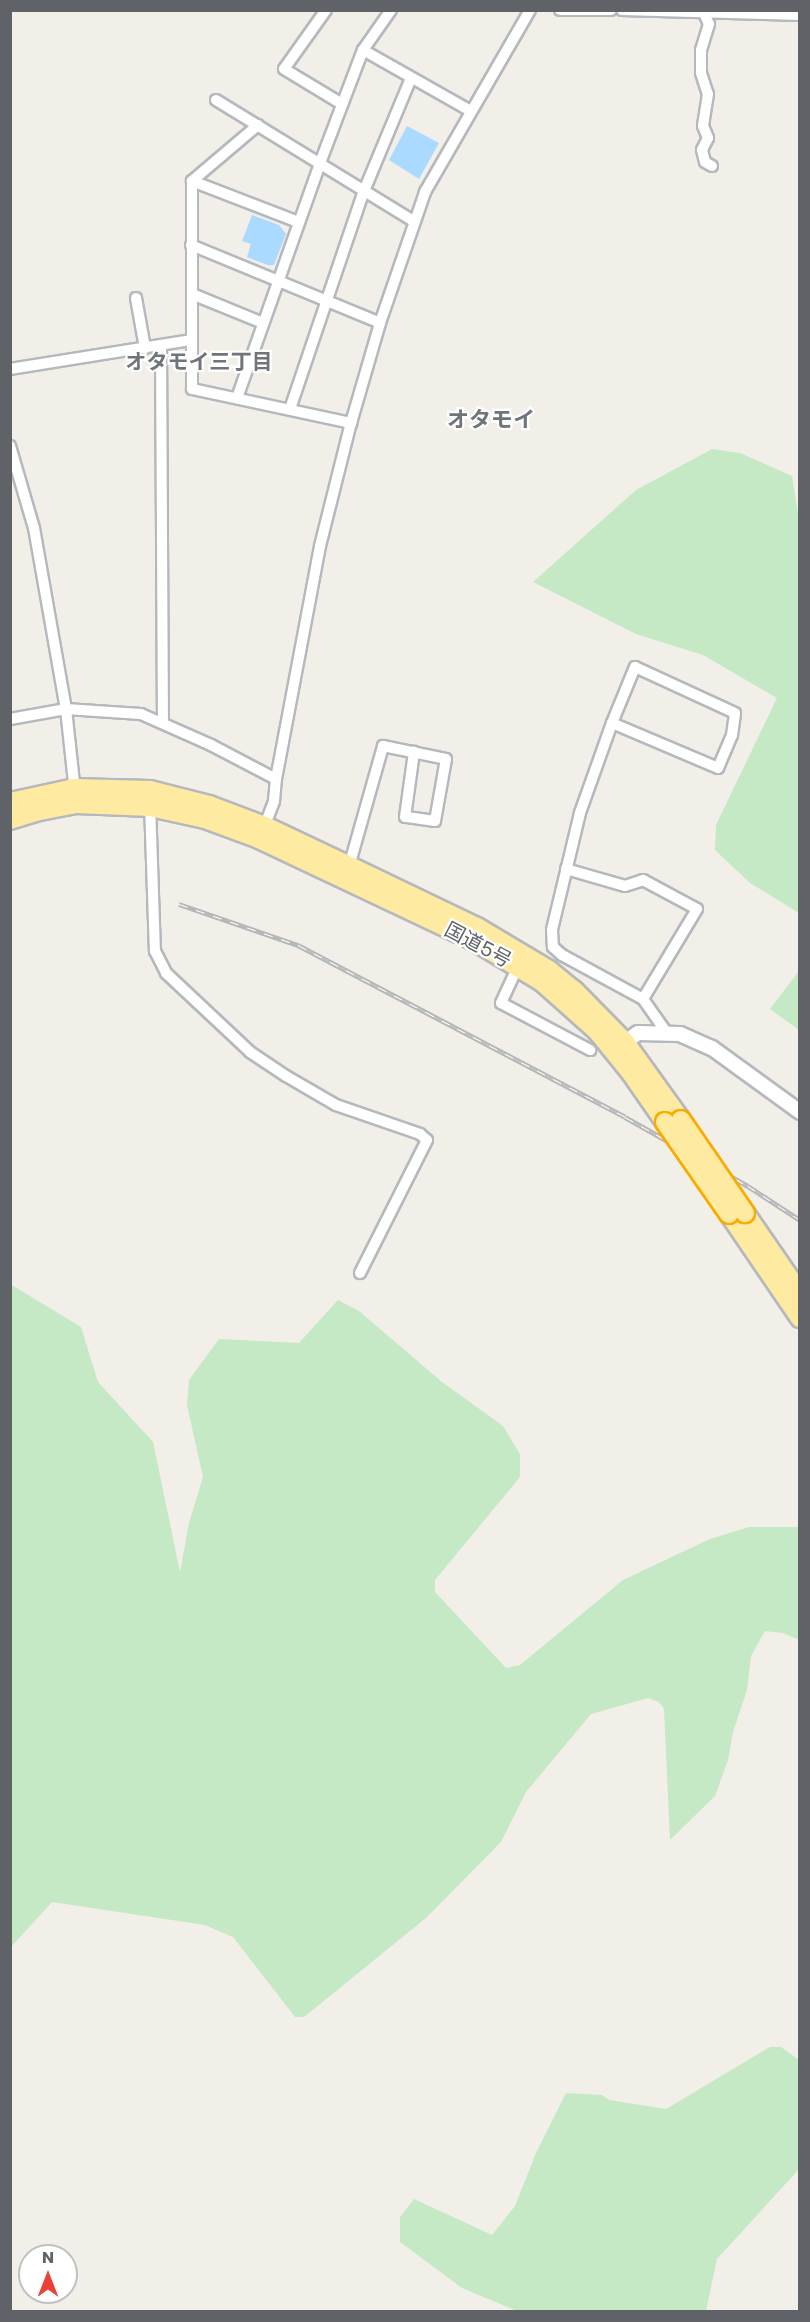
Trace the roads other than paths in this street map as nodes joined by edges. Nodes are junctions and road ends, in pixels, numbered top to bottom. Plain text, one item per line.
1 (326, 10) edge
2 (391, 10) edge
3 (530, 10) edge
4 (560, 10) edge
5 (611, 10) edge
6 (622, 10) edge
7 (704, 13) junction
8 (800, 15) edge
9 (363, 50) junction
10 (411, 78) junction
11 (216, 100) dead end
12 (342, 104) junction
13 (471, 111) junction
14 (258, 125) junction
15 (320, 163) junction
16 (712, 166) dead end
17 (192, 181) junction
18 (364, 192) junction
19 (298, 222) junction
20 (415, 222) junction
21 (191, 245) junction
22 (278, 281) junction
23 (192, 294) junction
24 (136, 298) dead end
25 (328, 302) junction
26 (263, 323) junction
27 (380, 323) junction
28 (192, 339) junction
29 (161, 345) junction
30 (145, 348) junction
31 (10, 369) edge
32 (237, 398) junction
33 (290, 410) junction
34 (351, 423) junction
35 (10, 446) edge
36 (66, 709) junction
37 (10, 718) edge
38 (163, 723) junction
39 (612, 723) junction
40 (414, 752) junction
41 (276, 779) junction
42 (75, 796) junction
43 (150, 799) junction
44 (10, 802) edge
45 (10, 820) edge
46 (262, 833) junction
47 (566, 869) junction
48 (347, 872) junction
49 (522, 960) junction
50 (643, 999) junction
51 (665, 1031) junction
52 (619, 1046) junction
53 (591, 1050) dead end
54 (800, 1112) edge
55 (737, 1213) junction
56 (360, 1273) dead end
57 (800, 1293) edge
58 (800, 1318) edge

1 - 12 street
2 - 9 street
3 - 13 street
4 - 5 street
6 - 7 street
7 - 8 street
7 - 16 street
9 - 10 street
9 - 12 street
10 - 13 street
10 - 18 street
11 - 14 street
12 - 15 street
13 - 20 street
14 - 15 street
14 - 17 street
15 - 18 street
15 - 19 street
17 - 19 street
17 - 21 street
18 - 20 street
18 - 25 street
19 - 22 street
20 - 27 street
21 - 22 street
21 - 23 street
22 - 25 street
22 - 26 street
23 - 26 street
23 - 28 street
24 - 30 street
25 - 27 street
25 - 33 street
26 - 32 street
27 - 34 street
28 - 29 street
28 - 32 street
29 - 30 street
29 - 38 street
30 - 31 street
32 - 33 street
33 - 34 street
34 - 41 street
35 - 36 street
36 - 37 street
36 - 38 street
36 - 42 street
38 - 41 street
39 - 39 street
39 - 47 street
40 - 40 street
40 - 48 street
41 - 46 street
42 - 43 highway, 国道5号
42 - 44 highway, 国道5号
42 - 45 highway, 国道5号
43 - 46 highway, 国道5号
43 - 56 street
46 - 48 highway, 国道5号
47 - 50 street
47 - 50 street
48 - 49 highway, 国道5号
49 - 52 highway, 国道5号
49 - 53 street
50 - 51 street
51 - 52 street
51 - 54 street
52 - 55 highway, 国道5号, bridge
55 - 57 highway, 国道5号
55 - 58 highway, 国道5号

